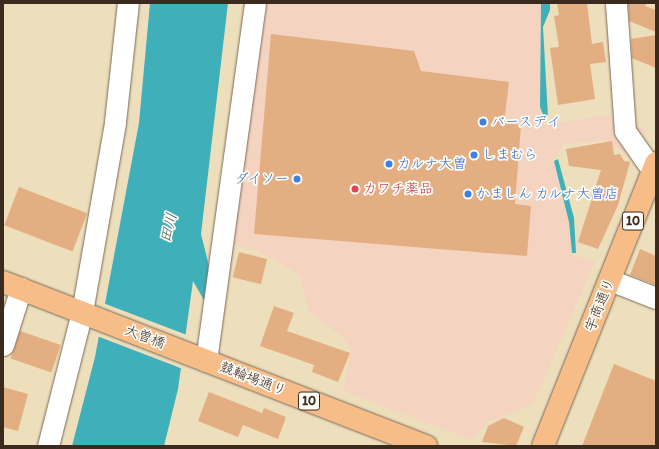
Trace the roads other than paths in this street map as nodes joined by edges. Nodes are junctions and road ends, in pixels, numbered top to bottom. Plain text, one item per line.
1 (128, 3) edge
2 (255, 3) edge
3 (616, 3) edge
4 (654, 167) edge
5 (610, 280) junction
6 (12, 285) edge
7 (656, 298) edge
8 (90, 316) junction
9 (3, 346) edge
10 (199, 358) junction
11 (48, 446) edge
12 (426, 446) edge
13 (543, 446) edge

1 - 8 street
2 - 10 street
3 - 4 street
4 - 5 main road, 宇商通り / 10
5 - 7 street
5 - 13 main road, 宇商通り / 10
6 - 8 main road, 10
6 - 9 street
8 - 10 main road, 大曽橋 / 10
8 - 11 street
10 - 12 main road, 競輪場通り / 10

